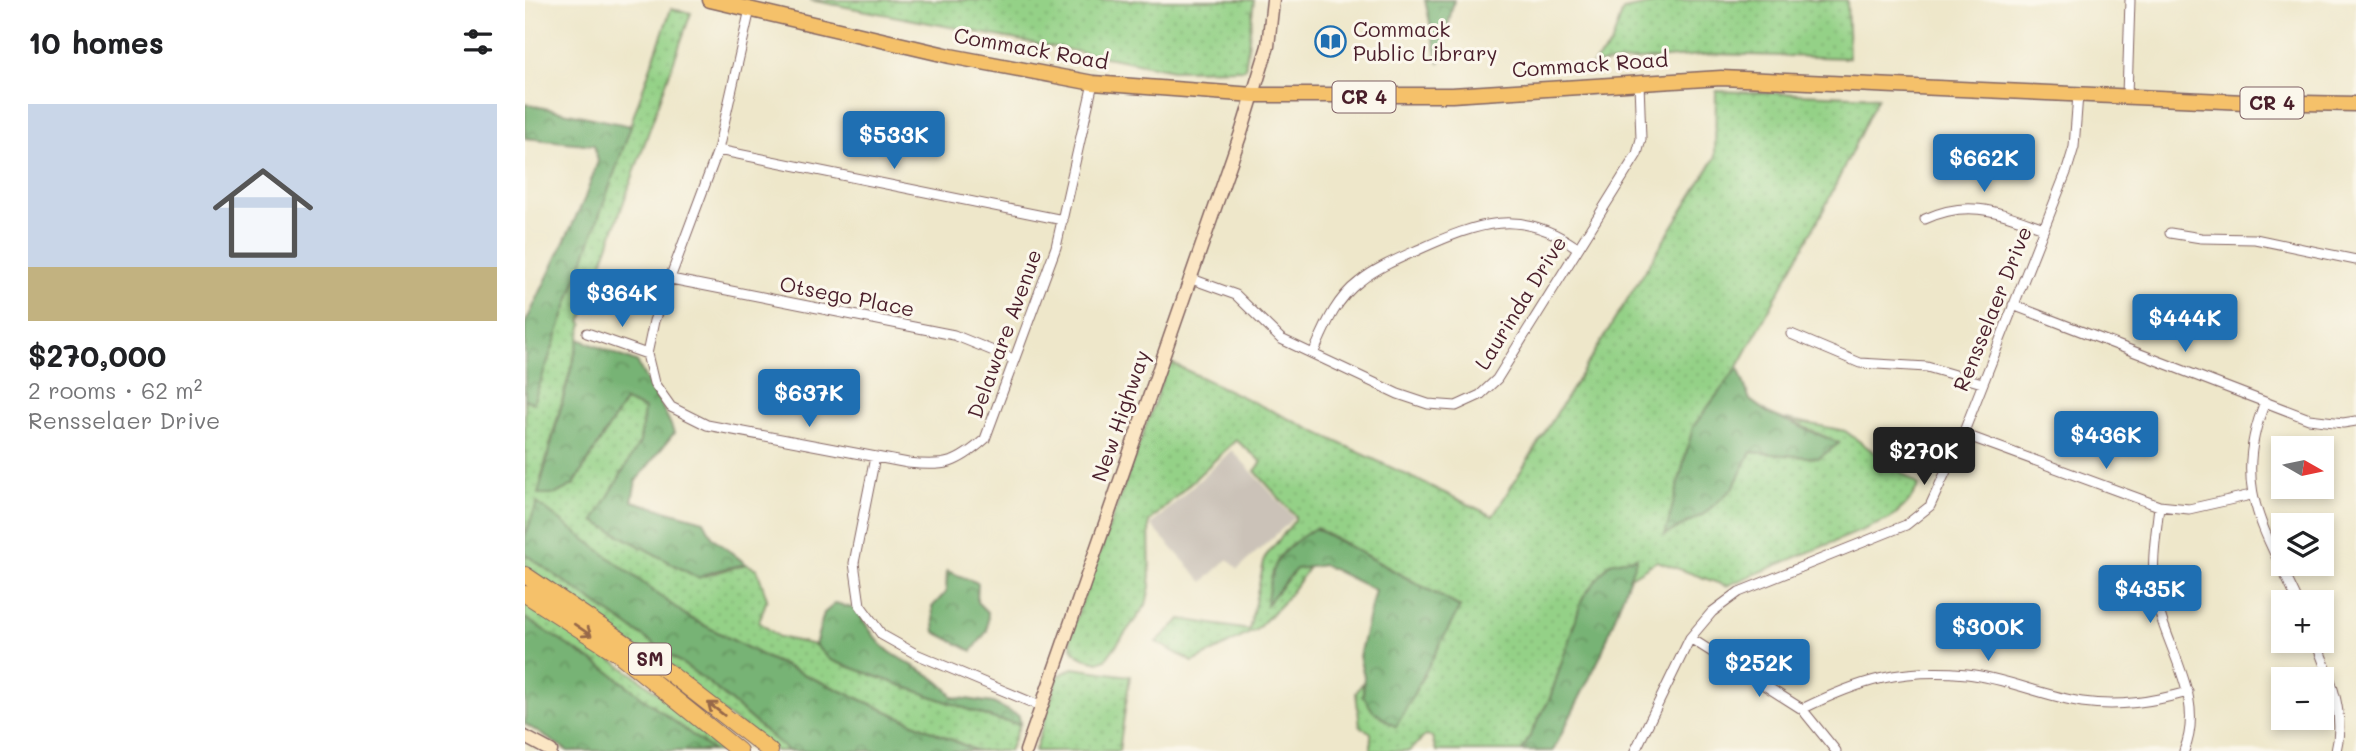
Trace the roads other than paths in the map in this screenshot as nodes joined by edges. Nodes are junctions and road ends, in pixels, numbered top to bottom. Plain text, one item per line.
1 (710, 0) edge
2 (1273, 0) edge
3 (2130, 0) edge
4 (750, 9) junction
5 (1093, 83) junction
6 (1639, 83) junction
7 (1254, 95) junction
8 (2078, 95) junction
9 (2127, 96) junction
10 (2356, 104) edge
11 (718, 150) junction
12 (1925, 219) dead end
13 (1063, 220) junction
14 (2044, 228) junction
15 (2170, 233) dead end
16 (1576, 247) junction
17 (2356, 260) edge
18 (1189, 278) junction
19 (671, 279) junction
20 (2013, 305) junction
21 (587, 333) dead end
22 (1791, 334) dead end
23 (647, 354) junction
24 (1313, 354) junction
25 (1013, 359) junction
26 (1982, 383) junction
27 (2265, 401) junction
28 (2356, 421) edge
29 (1963, 434) junction
30 (875, 457) junction
31 (2251, 495) junction
32 (2159, 506) junction
33 (525, 575) edge
34 (2293, 590) edge
35 (525, 594) edge
36 (1690, 638) junction
37 (2320, 653) edge
38 (2188, 692) junction
39 (1040, 706) junction
40 (1802, 709) junction
41 (525, 737) edge
42 (551, 751) edge
43 (739, 751) edge
44 (770, 751) edge
45 (1026, 751) edge
46 (1635, 751) edge
47 (1836, 751) edge
48 (2183, 751) edge
49 (2336, 751) edge

1 - 4 main road, Commack Road / CR 4
2 - 7 street, New Highway
3 - 9 street
4 - 5 main road, Commack Road / CR 4
4 - 11 street, Delaware Avenue
5 - 7 main road, Commack Road / CR 4
5 - 13 street, Delaware Avenue
6 - 7 main road, Commack Road / CR 4
6 - 8 main road, Commack Road / CR 4
6 - 16 street, Laurinda Drive
7 - 18 street, New Highway
8 - 9 main road, Commack Road / CR 4
8 - 14 street, Rensselaer Drive
9 - 10 main road, Commack Road / CR 4
11 - 13 street
11 - 19 street, Delaware Avenue
12 - 14 street
13 - 25 street, Delaware Avenue
14 - 20 street, Rensselaer Drive
15 - 17 street
16 - 24 street
16 - 24 street, Laurinda Drive
18 - 24 street, Laurinda Drive
18 - 39 street, New Highway
19 - 23 street, Delaware Avenue
19 - 25 street, Otsego Place
20 - 26 street, Rensselaer Drive
20 - 27 street
21 - 23 street
22 - 26 street
23 - 30 street, Delaware Avenue
25 - 30 street, Delaware Avenue
26 - 29 street, Rensselaer Drive
27 - 28 street
27 - 31 street
29 - 32 street
29 - 36 street, Rensselaer Drive
30 - 39 street
31 - 32 street
31 - 34 street
32 - 38 street
44 -> 33 highway, SM
35 -> 43 highway, SM
36 - 40 street
36 - 46 street, Rensselaer Drive
37 - 49 street
38 - 40 street
38 - 48 street
39 - 45 street, New Highway
40 - 47 street
41 - 42 street

